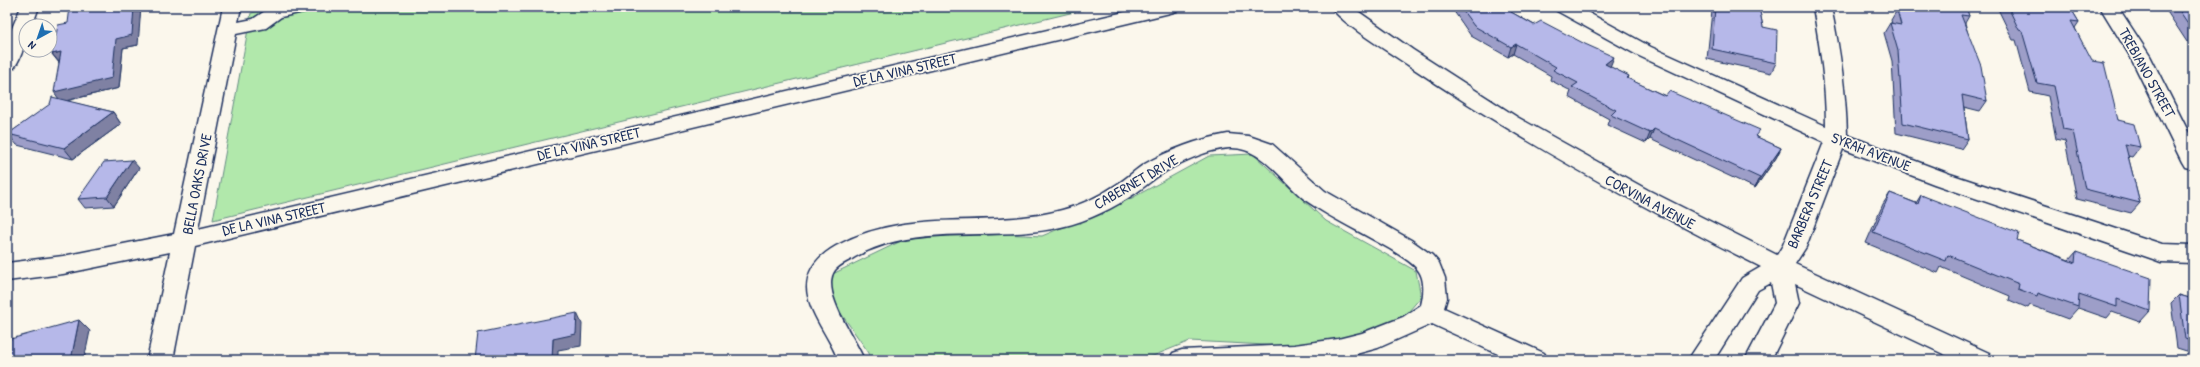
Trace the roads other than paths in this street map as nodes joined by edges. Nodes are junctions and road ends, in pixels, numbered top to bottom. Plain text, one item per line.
1 (30, 7) edge
2 (232, 7) edge
3 (301, 7) edge
4 (1170, 7) edge
5 (1340, 7) edge
6 (1564, 7) edge
7 (1822, 7) edge
8 (2109, 7) edge
9 (227, 30) junction
10 (7, 64) edge
11 (1836, 139) junction
12 (2193, 162) edge
13 (186, 240) junction
14 (2193, 254) edge
15 (1780, 268) junction
16 (7, 272) edge
17 (1430, 312) junction
18 (160, 360) edge
19 (851, 360) edge
20 (1182, 360) edge
21 (1535, 360) edge
22 (1701, 360) edge
23 (1758, 360) edge
24 (1980, 360) edge

1 - 10 street
2 - 9 street, BELLA OAKS DRIVE
3 - 9 street
4 - 13 street, DE LA VINA STREET
5 - 15 street, CORVINA AVENUE
6 - 11 street, SYRAH AVENUE
7 - 11 street
8 - 12 street, TREBIANO STREET
9 - 13 street, BELLA OAKS DRIVE
11 - 14 street, SYRAH AVENUE
11 - 15 street, BARBERA STREET
13 - 16 street, DE LA VINA STREET
13 - 18 street, BELLA OAKS DRIVE
15 - 22 street
15 - 23 street
15 - 24 street, CORVINA AVENUE
17 - 19 street, CABERNET DRIVE
17 - 20 street
17 - 21 street

